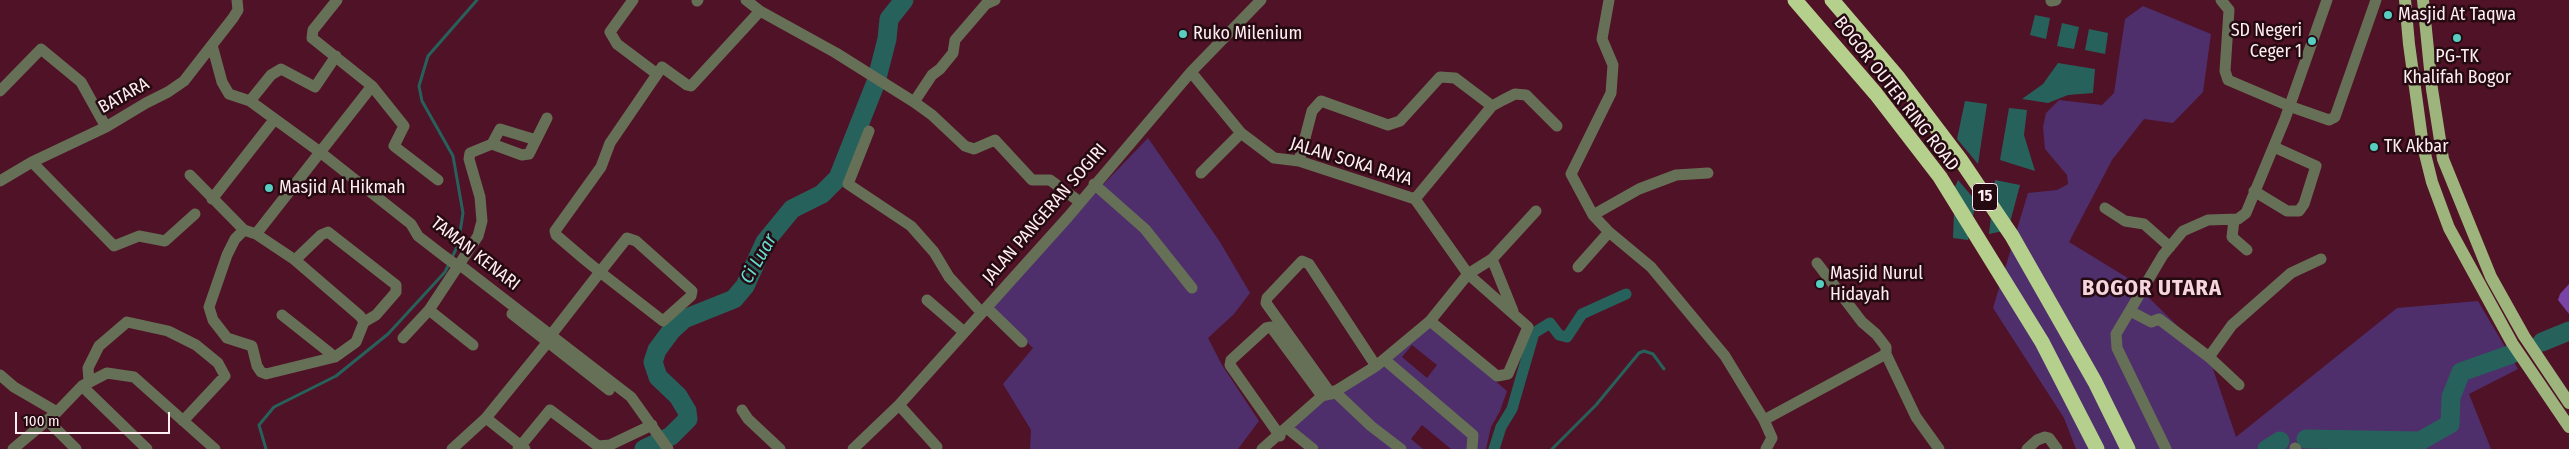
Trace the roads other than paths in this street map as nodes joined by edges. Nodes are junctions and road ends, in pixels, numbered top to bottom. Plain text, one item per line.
1 (337, 0) edge
2 (633, 0) edge
3 (746, 0) edge
4 (994, 0) edge
5 (1261, 0) edge
6 (1609, 0) edge
7 (1795, 0) edge
8 (1832, 0) edge
9 (2221, 0) edge
10 (2327, 0) edge
11 (2376, 0) edge
12 (2405, 0) edge
13 (2423, 0) edge
14 (238, 5) edge
15 (760, 11) junction
16 (212, 45) junction
17 (336, 56) junction
18 (1191, 72) junction
19 (658, 74) junction
20 (372, 86) junction
21 (0, 91) edge
22 (250, 101) junction
23 (914, 102) junction
24 (1492, 106) junction
25 (2289, 106) junction
26 (547, 118) dead end
27 (274, 120) junction
28 (1557, 126) dead end
29 (106, 127) junction
30 (869, 131) dead end
31 (1241, 134) junction
32 (536, 140) junction
33 (492, 144) junction
34 (2274, 147) junction
35 (319, 154) junction
36 (32, 162) junction
37 (1298, 162) junction
38 (1201, 173) dead end
39 (1708, 173) dead end
40 (190, 175) dead end
41 (438, 180) dead end
42 (0, 181) edge
43 (1094, 184) junction
44 (2254, 191) junction
45 (212, 199) junction
46 (1415, 200) junction
47 (1080, 202) junction
48 (2105, 208) dead end
49 (1536, 211) dead end
50 (195, 214) dead end
51 (1593, 215) junction
52 (2234, 220) junction
53 (244, 230) junction
54 (1609, 232) junction
55 (256, 234) junction
56 (2170, 247) junction
57 (2247, 250) dead end
58 (1492, 259) junction
59 (2321, 259) dead end
60 (295, 260) junction
61 (1817, 263) dead end
62 (457, 266) junction
63 (1578, 267) dead end
64 (600, 272) junction
65 (1468, 274) junction
66 (1192, 288) dead end
67 (927, 300) dead end
68 (429, 310) junction
69 (984, 311) junction
70 (2130, 311) junction
71 (1515, 314) junction
72 (282, 315) dead end
73 (1430, 320) junction
74 (2515, 320) junction
75 (364, 322) junction
76 (2503, 327) junction
77 (964, 332) junction
78 (403, 338) dead end
79 (549, 339) junction
80 (1022, 342) dead end
81 (473, 345) dead end
82 (1886, 354) junction
83 (335, 357) junction
84 (2209, 357) junction
85 (1380, 363) junction
86 (0, 375) edge
87 (86, 383) junction
88 (2239, 385) dead end
89 (1329, 394) junction
90 (2569, 403) edge
91 (899, 405) junction
92 (742, 410) dead end
93 (57, 412) junction
94 (486, 418) junction
95 (48, 420) junction
96 (1764, 420) junction
97 (183, 421) junction
98 (2569, 427) edge
99 (655, 429) junction
100 (1283, 432) junction
101 (590, 446) edge
102 (937, 447) dead end
103 (521, 448) edge
104 (13, 449) edge
105 (76, 449) edge
106 (147, 449) edge
107 (215, 449) edge
108 (452, 449) edge
109 (668, 449) edge
110 (780, 449) edge
111 (853, 449) edge
112 (1262, 449) edge
113 (1313, 449) edge
114 (1401, 449) edge
115 (1472, 449) edge
116 (1766, 449) edge
117 (1939, 449) edge
118 (2027, 449) edge
119 (2058, 449) edge
120 (2098, 449) edge
121 (2128, 449) edge
122 (2166, 449) edge

1 - 17 street
2 - 19 street
3 - 15 street
4 - 23 street
5 - 18 street, JALAN PANGERAN SOGIRI
6 - 51 street
7 - 120 highway, BOGOR OUTER RING ROAD / 15
8 - 121 highway, BOGOR OUTER RING ROAD / 15
9 - 25 street
10 - 25 street
11 - 25 street
12 - 76 main road
13 - 74 main road
14 - 16 street, BATARA
15 - 19 street
15 - 23 street
16 - 22 street
16 - 29 street, BATARA
17 - 20 street
17 - 22 street
18 - 31 street, JALAN SOKA RAYA
18 - 43 street, JALAN PANGERAN SOGIRI
19 - 64 street
20 - 35 street
20 - 41 street
21 - 29 street
22 - 27 street
23 - 47 street
24 - 28 street
24 - 37 street
24 - 46 street
25 - 34 street
26 - 32 street
27 - 35 street
27 - 45 street
29 - 36 street, BATARA
30 - 69 street
31 - 37 street, JALAN SOKA RAYA
31 - 38 street
32 - 33 street
32 - 33 street
33 - 62 street
34 - 44 street
34 - 44 street
35 - 55 street
35 - 62 street, TAMAN KENARI
36 - 42 street, BATARA
36 - 50 street
37 - 46 street, JALAN SOKA RAYA
39 - 51 street
40 - 45 street
43 - 47 street, JALAN PANGERAN SOGIRI
43 - 66 street
44 - 52 street
45 - 53 street
46 - 65 street, JALAN SOKA RAYA
47 - 69 street, JALAN PANGERAN SOGIRI
48 - 56 street
49 - 58 street
51 - 54 street
52 - 56 street
52 - 57 street
53 - 55 street
53 - 83 street
54 - 63 street
54 - 96 street
55 - 60 street
56 - 70 street
58 - 65 street
58 - 71 street
59 - 84 street
60 - 75 street
60 - 75 street
61 - 82 street
62 - 68 street
62 - 79 street, TAMAN KENARI
64 - 64 street
64 - 79 street
65 - 71 street, JALAN SOKA RAYA
65 - 73 street
67 - 77 street
68 - 78 street
68 - 81 street
69 - 77 street, JALAN PANGERAN SOGIRI
69 - 80 street
70 - 84 street
70 - 122 street
71 - 73 street
72 - 83 street
73 - 85 street
74 - 76 main road
74 - 90 main road
75 - 83 street
76 - 98 main road
77 - 91 street, JALAN PANGERAN SOGIRI
79 - 94 street
79 - 99 street, TAMAN KENARI
82 - 96 street
82 - 117 street
84 - 88 street
85 - 89 street
85 - 89 street
85 - 115 street
86 - 93 street
87 - 93 street
87 - 97 street
87 - 97 street
87 - 106 street
89 - 100 street
89 - 100 street
89 - 114 street
91 - 102 street
91 - 111 street, JALAN PANGERAN SOGIRI
92 - 110 street
93 - 95 street
94 - 103 street
94 - 108 street
95 - 104 street
95 - 105 street
96 - 116 street
97 - 107 street
99 - 101 street
99 - 109 street, TAMAN KENARI
100 - 112 street
100 - 113 street
101 - 103 street
118 - 119 street

